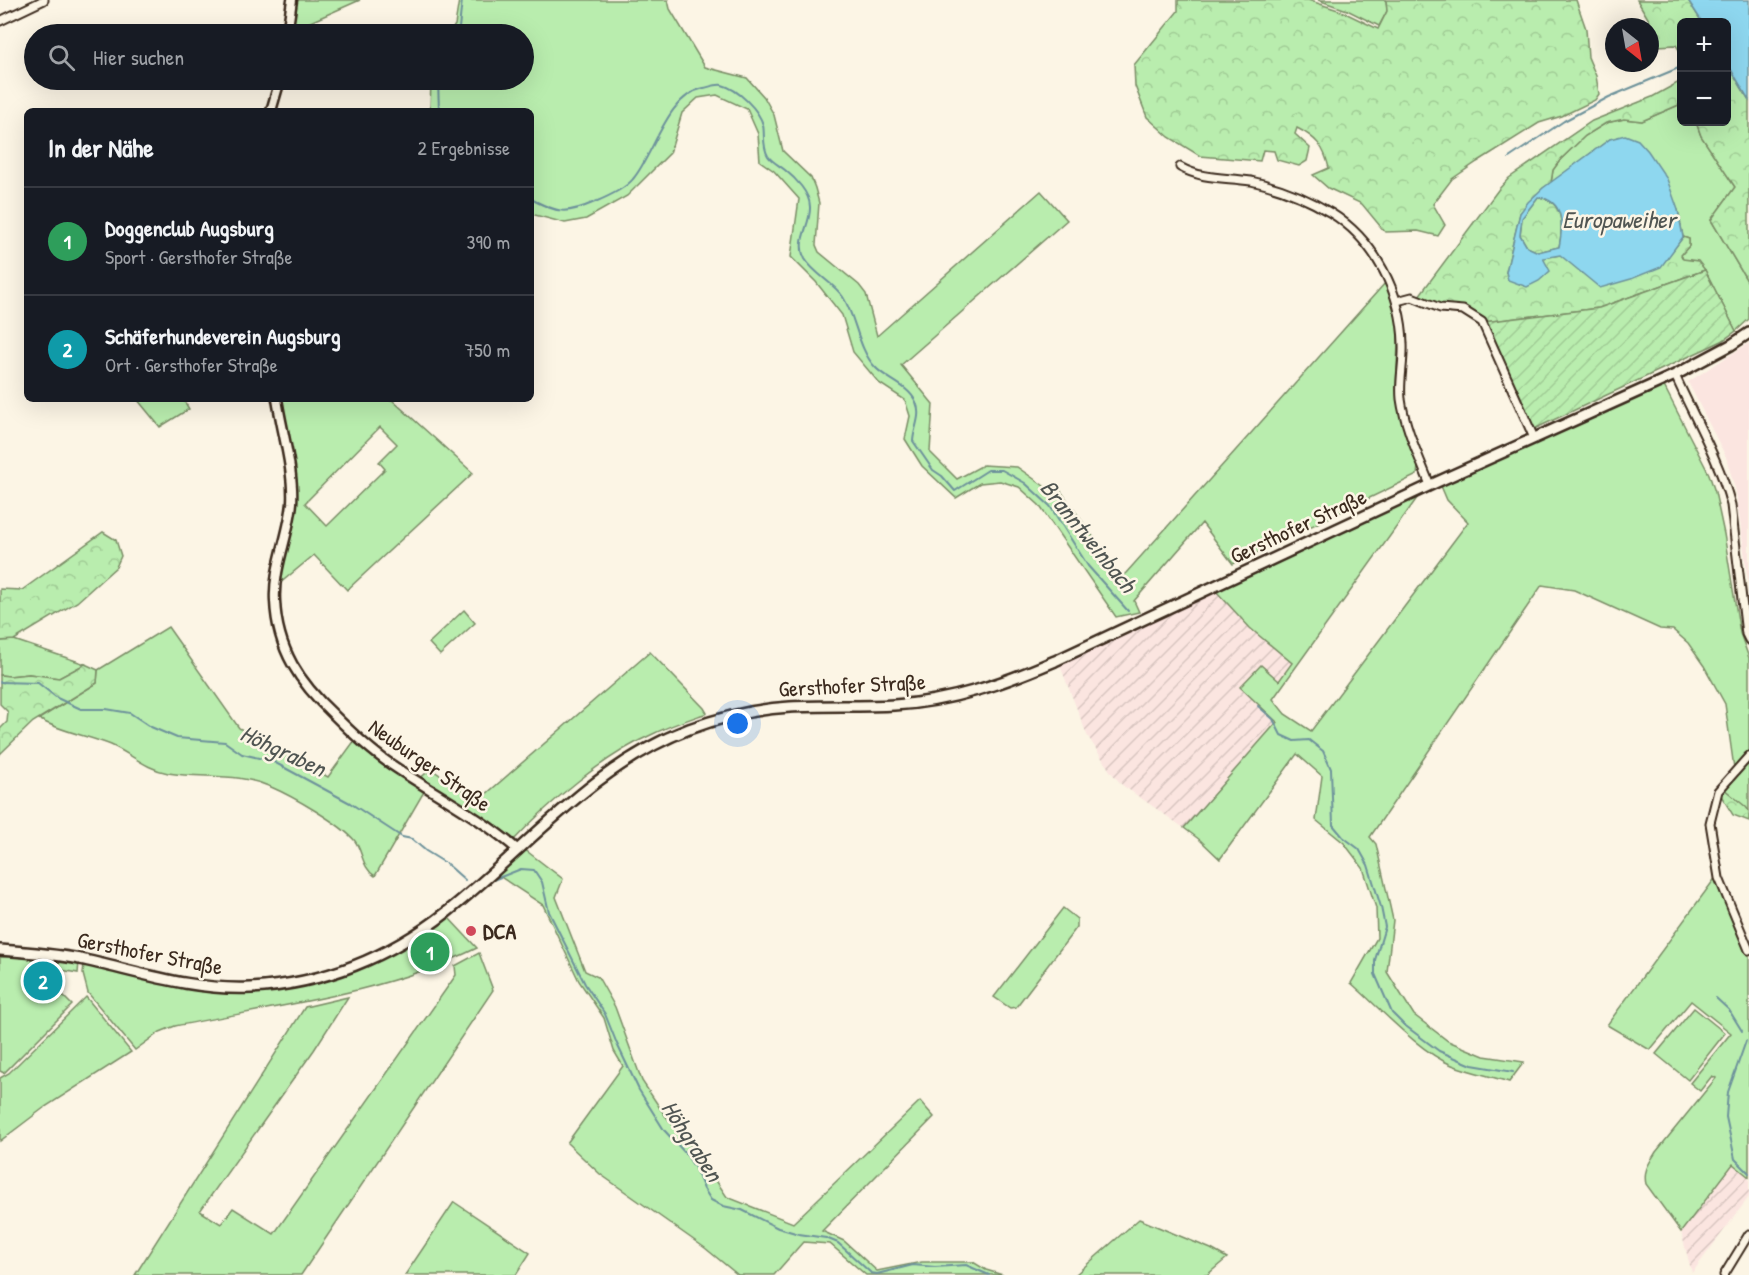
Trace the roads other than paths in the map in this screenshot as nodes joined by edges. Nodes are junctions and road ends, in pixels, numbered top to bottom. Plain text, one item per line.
1 (44, 0) edge
2 (292, 0) edge
3 (0, 21) edge
4 (288, 24) edge
5 (277, 90) edge
6 (272, 108) edge
7 (1180, 167) dead end
8 (1397, 301) junction
9 (1749, 333) edge
10 (1675, 375) junction
11 (278, 402) edge
12 (1534, 438) junction
13 (1430, 485) junction
14 (1749, 640) edge
15 (1749, 756) edge
16 (518, 850) junction
17 (0, 950) edge
18 (1749, 950) edge
19 (1749, 1234) edge
20 (1724, 1275) edge

1 - 3 street
2 - 4 street
5 - 6 street
7 - 8 street
8 - 12 street
8 - 13 street
9 - 10 main road, Gersthofer Straße
10 - 12 main road, Gersthofer Straße
10 - 14 street
11 - 16 street, Neuburger Straße
12 - 13 main road, Gersthofer Straße
13 - 16 main road, Gersthofer Straße
15 - 18 street
16 - 17 main road, Gersthofer Straße
19 - 20 street

